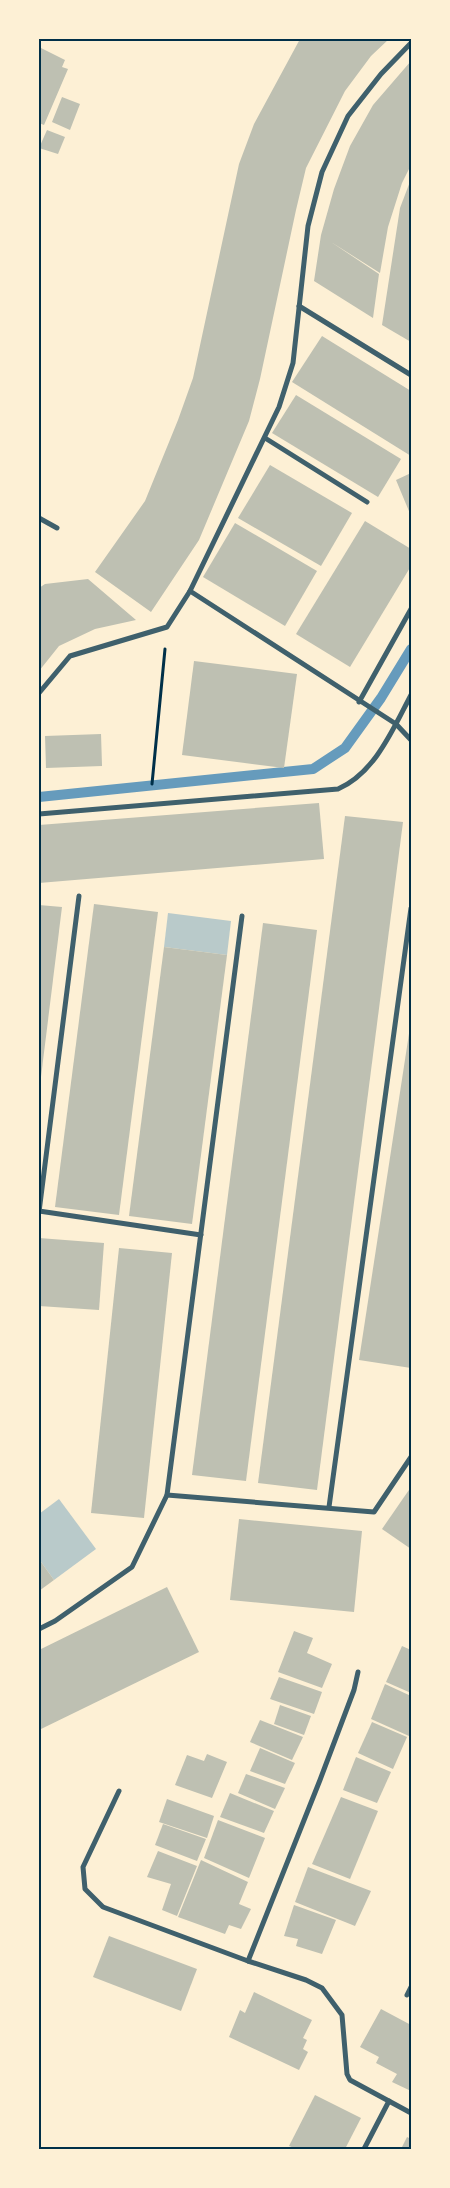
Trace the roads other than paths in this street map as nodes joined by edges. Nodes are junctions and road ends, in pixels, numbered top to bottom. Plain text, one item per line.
1 (411, 43) edge
2 (299, 306) junction
3 (411, 375) edge
4 (265, 438) junction
5 (367, 502) dead end
6 (39, 518) edge
7 (57, 528) dead end
8 (190, 591) junction
9 (411, 609) edge
10 (39, 694) edge
11 (411, 696) edge
12 (359, 702) junction
13 (396, 724) junction
14 (411, 740) edge
15 (39, 814) edge
16 (79, 896) dead end
17 (411, 908) edge
18 (242, 916) dead end
19 (39, 1212) edge
20 (201, 1235) junction
21 (411, 1458) edge
22 (167, 1495) junction
23 (329, 1508) junction
24 (39, 1629) edge
25 (358, 1672) dead end
26 (119, 1791) dead end
27 (248, 1961) junction
28 (411, 1987) edge
29 (407, 1995) dead end
30 (389, 2101) junction
31 (411, 2113) edge
32 (364, 2149) edge

1 - 2 street
2 - 3 street
2 - 4 street
4 - 5 street
4 - 8 street
6 - 7 street
8 - 10 street
8 - 12 street
9 - 12 street
11 - 13 street
12 - 13 street
13 - 14 street
13 - 15 street
16 - 19 street
17 - 23 street
18 - 20 street
19 - 20 street
20 - 22 street
21 - 23 street
22 - 23 street
22 - 24 street
25 - 27 street
26 - 27 street
27 - 30 street
28 - 29 street
30 - 31 street
30 - 32 street

